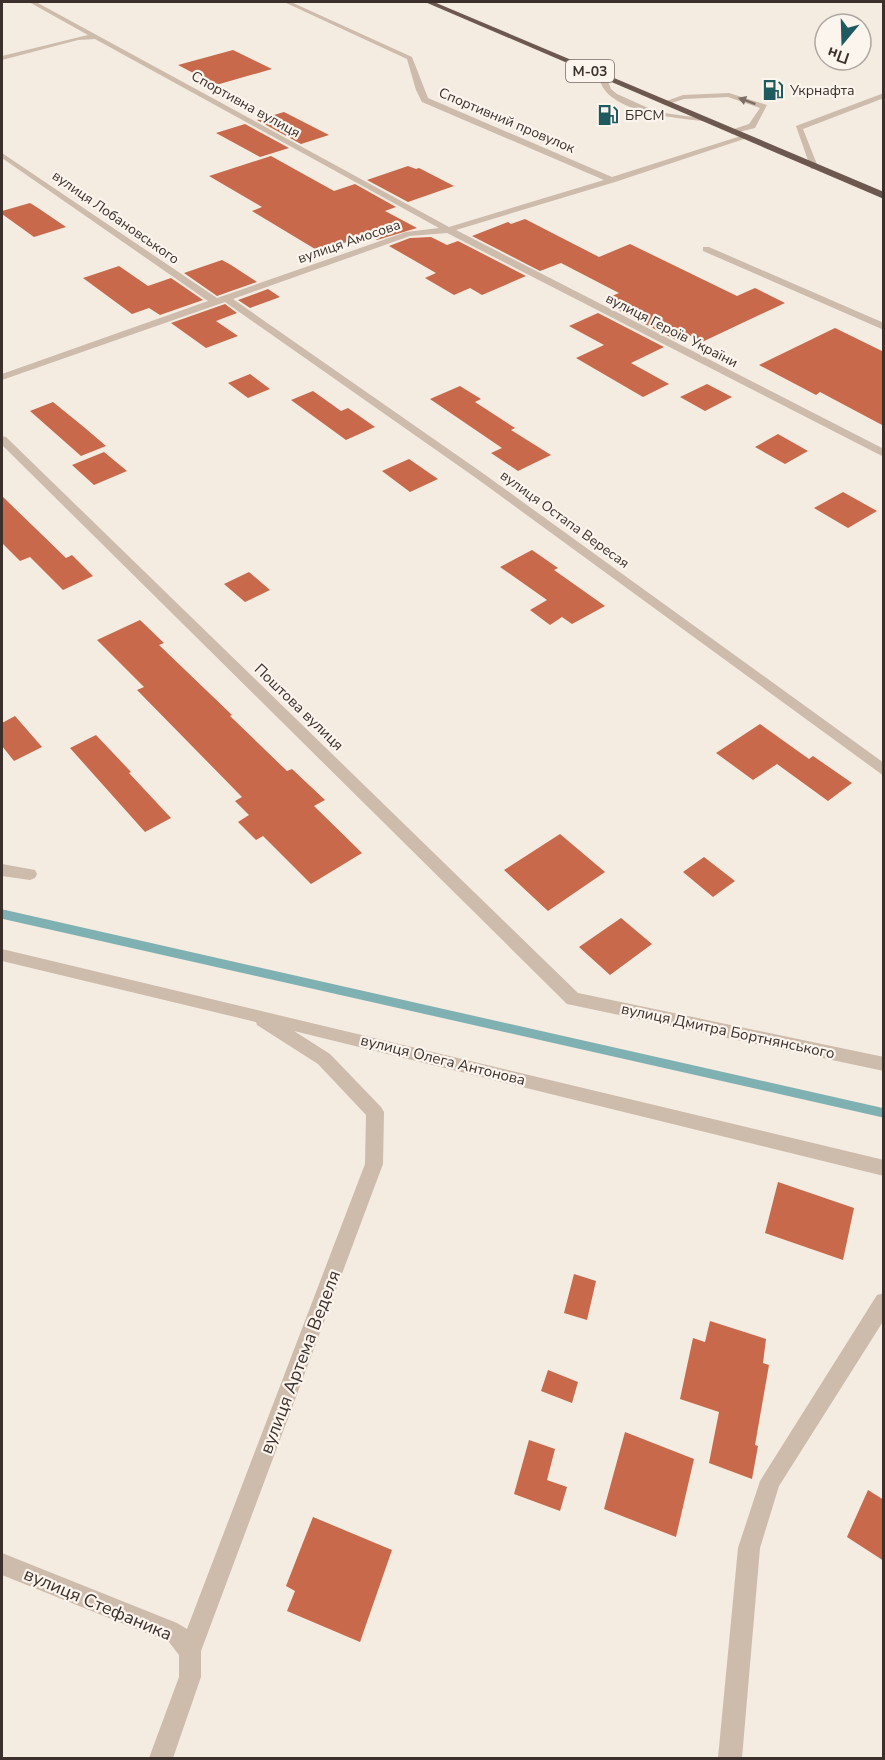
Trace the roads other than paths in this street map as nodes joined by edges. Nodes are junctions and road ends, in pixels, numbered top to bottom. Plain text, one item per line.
1 (32, 2) edge
2 (286, 2) edge
3 (429, 2) edge
4 (97, 37) junction
5 (2, 58) edge
6 (602, 76) junction
7 (884, 95) edge
8 (665, 103) junction
9 (703, 119) junction
10 (734, 132) junction
11 (748, 138) junction
12 (2, 155) edge
13 (814, 166) junction
14 (612, 180) junction
15 (884, 196) edge
16 (448, 230) junction
17 (706, 249) dead end
18 (220, 299) junction
19 (884, 327) edge
20 (2, 377) edge
21 (2, 439) edge
22 (884, 454) edge
23 (884, 771) edge
24 (2, 870) edge
25 (30, 874) dead end
26 (2, 956) edge
27 (573, 999) joint
28 (253, 1014) junction
29 (884, 1064) edge
30 (884, 1168) edge
31 (884, 1302) edge
32 (2, 1564) edge
33 (190, 1651) junction
34 (161, 1758) edge
35 (730, 1758) edge

1 - 4 street, Спортивна вулиця
2 - 14 street, Спортивний провулок
3 - 6 highway, М-03
4 - 5 street
4 - 16 street, Спортивна вулиця
6 - 8 highway, М-03
6 - 9 street
7 - 13 street
8 - 9 highway, М-03
10 -> 8 street
9 - 10 highway, М-03
10 - 11 highway, М-03
11 - 13 highway, М-03
11 - 14 street, вулиця Амосова
12 - 18 street, вулиця Лобановського
13 - 15 highway, М-03
14 - 16 street, вулиця Амосова
16 - 18 street, вулиця Амосова
16 - 22 street, вулиця Героїв України
17 - 19 street
18 - 20 street, вулиця Амосова
18 - 23 street, вулиця Остапа Вересая
21 - 27 street, Поштова вулиця
24 - 25 street
26 - 28 street, вулиця Олега Антонова
27 - 29 street, вулиця Дмитра Бортнянського
28 - 30 street, вулиця Олега Антонова
28 - 33 street, вулиця Артема Веделя
31 - 35 street
32 - 33 street, вулиця Стефаника
33 - 34 street, вулиця Артема Веделя

